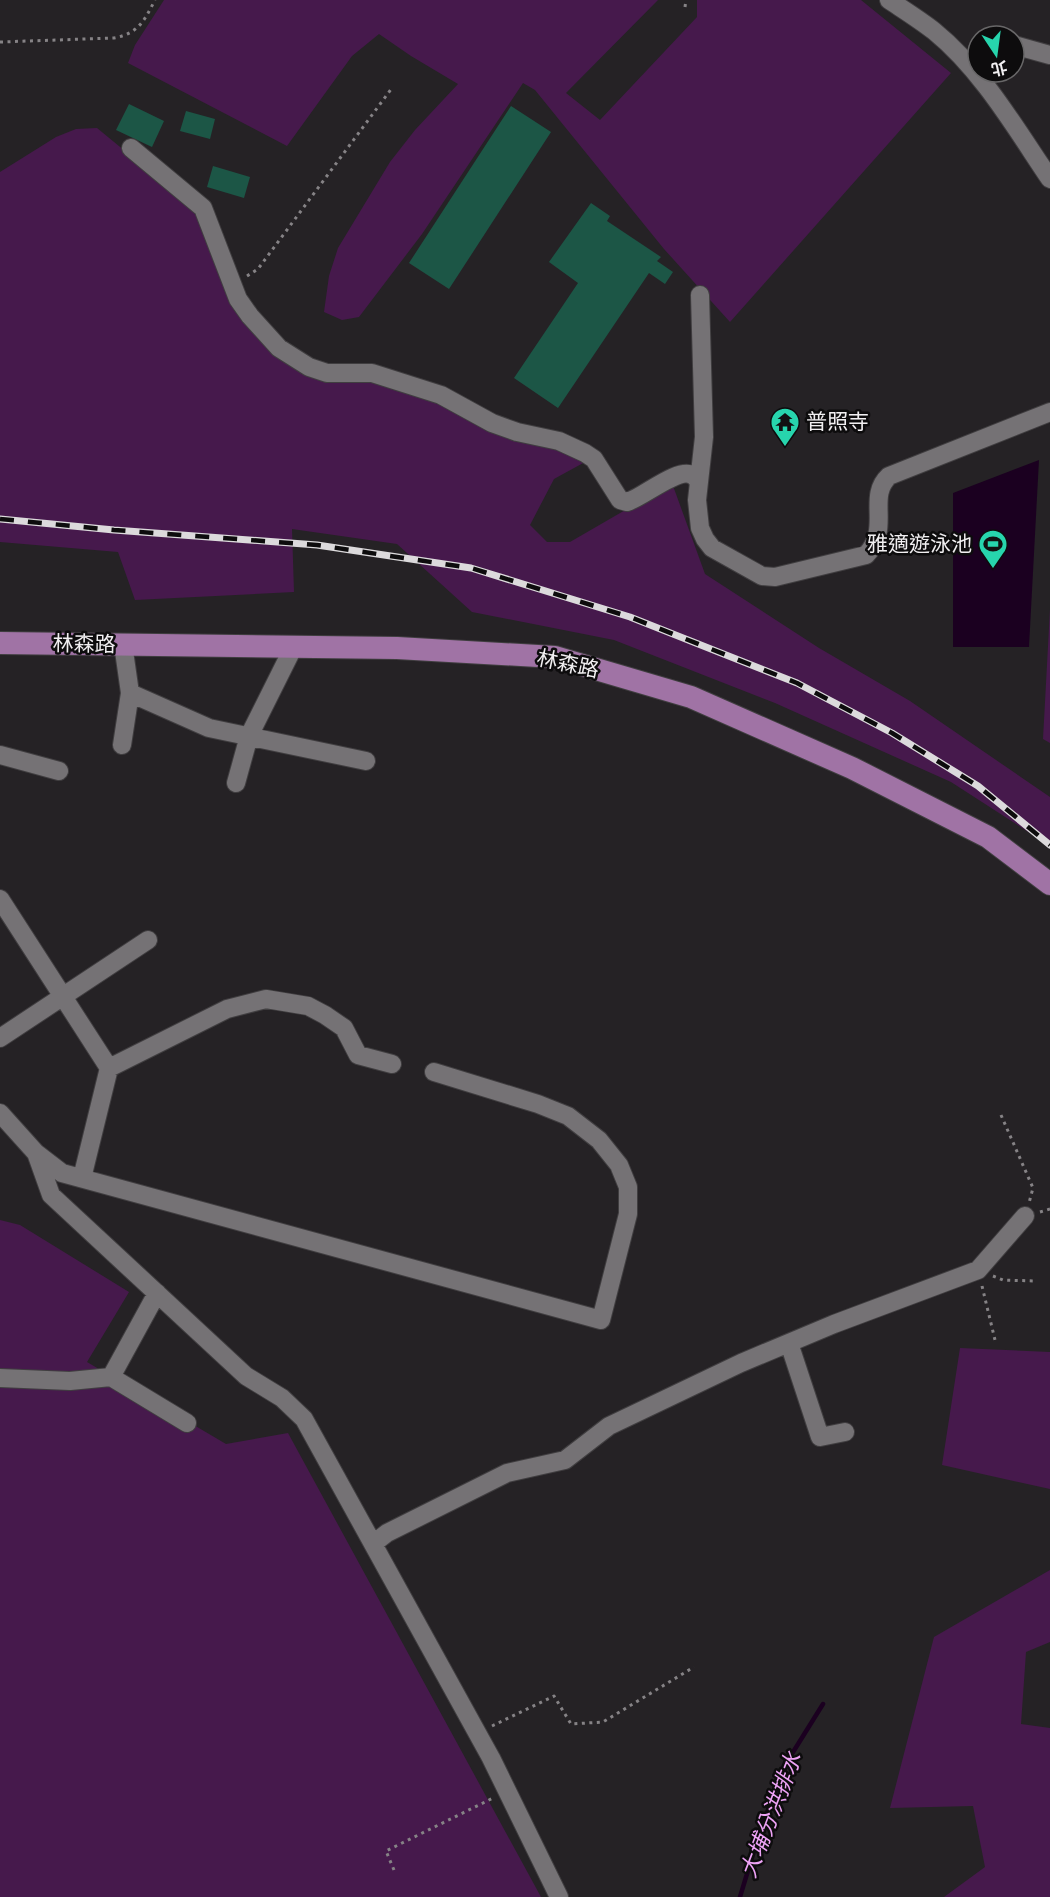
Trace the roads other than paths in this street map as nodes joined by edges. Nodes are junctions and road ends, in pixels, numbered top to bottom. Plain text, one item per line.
1 (889, 0) edge
2 (1026, 48) edge
3 (1050, 55) edge
4 (966, 59) edge
5 (987, 84) edge
6 (131, 148) dead end
7 (1050, 179) edge
8 (700, 295) dead end
9 (1050, 412) edge
10 (699, 482) junction
11 (0, 643) edge
12 (123, 644) junction
13 (294, 646) junction
14 (130, 693) junction
15 (249, 736) junction
16 (122, 745) dead end
17 (0, 755) edge
18 (366, 760) dead end
19 (59, 771) dead end
20 (236, 783) dead end
21 (1050, 884) edge
22 (0, 899) edge
23 (148, 940) dead end
24 (62, 995) junction
25 (0, 1038) edge
26 (392, 1064) dead end
27 (109, 1068) junction
28 (434, 1072) dead end
29 (0, 1113) edge
30 (36, 1153) junction
31 (82, 1178) junction
32 (1025, 1216) road end
33 (157, 1293) junction
34 (789, 1343) junction
35 (111, 1377) junction
36 (0, 1378) edge
37 (187, 1423) dead end
38 (845, 1432) dead end
39 (373, 1544) junction
40 (560, 1897) edge

1 - 4 street
2 - 3 street
5 - 7 street
6 - 10 street
8 - 10 street
9 - 10 street
11 - 12 main road, 林森路
12 - 13 main road, 林森路
12 - 14 street
13 - 15 street
13 - 21 main road, 林森路
14 - 15 street
14 - 16 street
15 - 18 street
15 - 20 street
17 - 19 street
22 - 24 street
23 - 24 street
24 - 25 street
24 - 27 street
26 - 27 street
27 - 31 street
28 - 31 street
29 - 30 street
30 - 31 street
30 - 33 street
32 - 34 street
33 - 35 street
33 - 39 street
34 - 38 street
34 - 39 street
35 - 36 street
35 - 37 street
39 - 40 street

